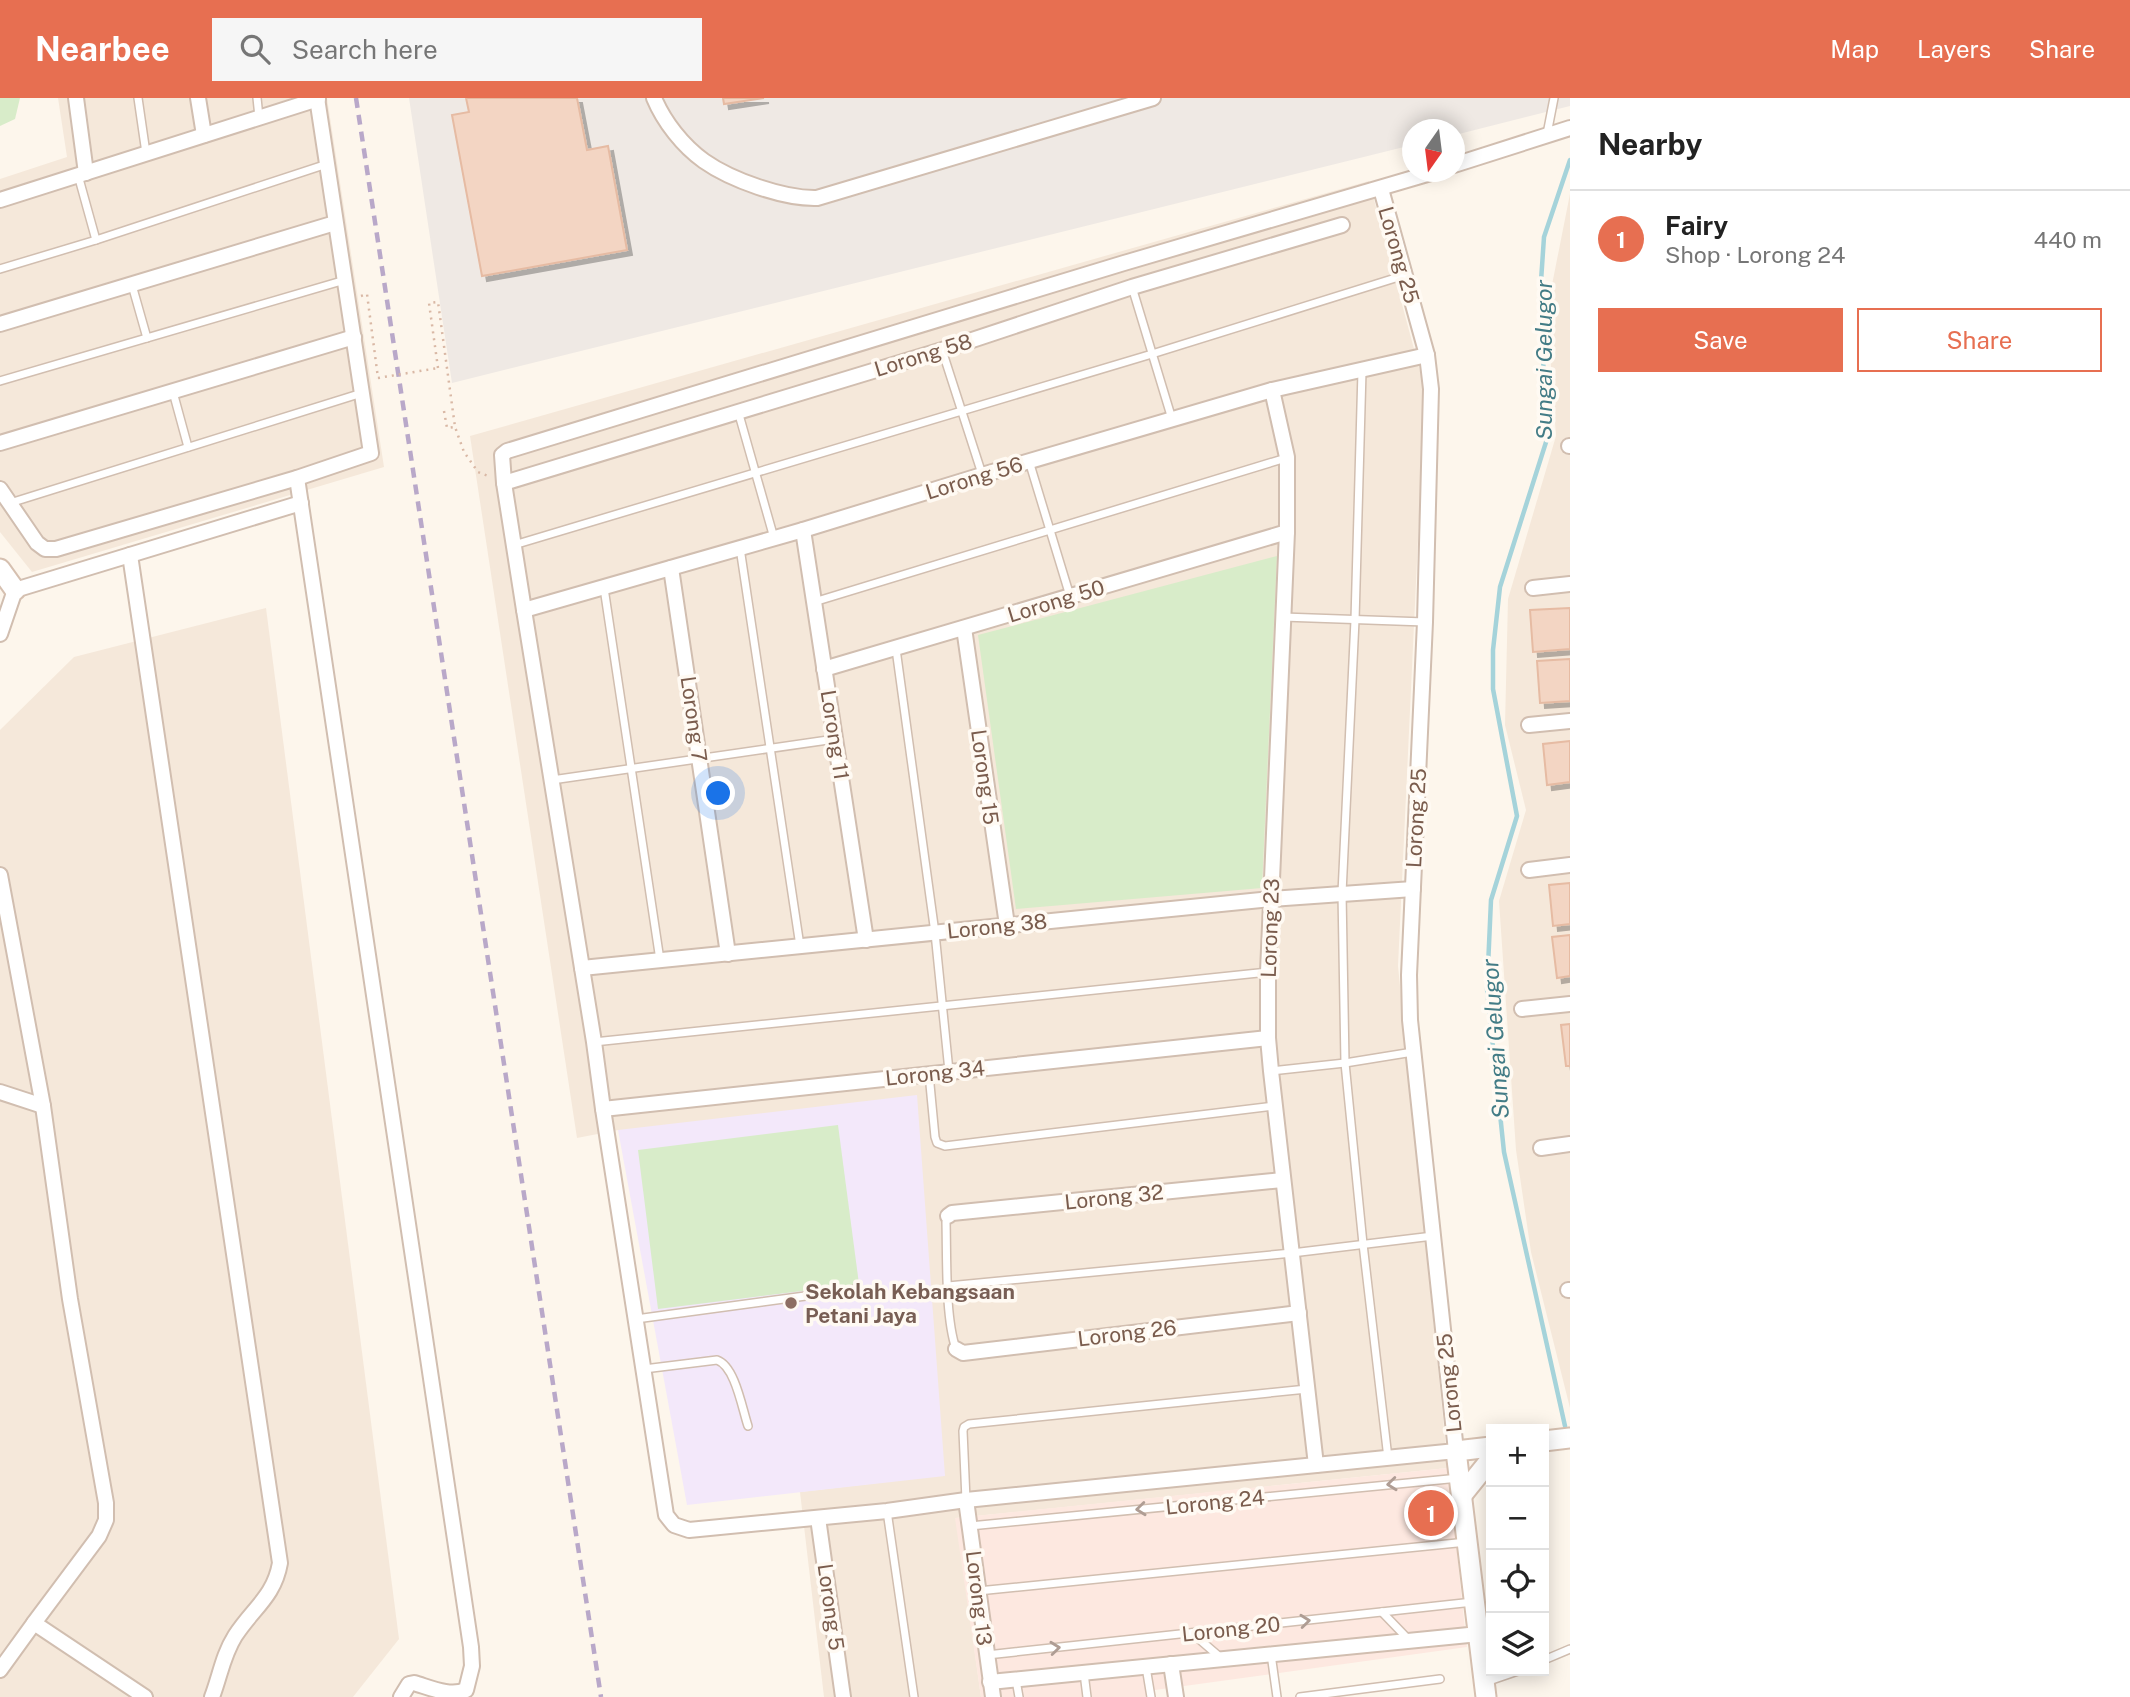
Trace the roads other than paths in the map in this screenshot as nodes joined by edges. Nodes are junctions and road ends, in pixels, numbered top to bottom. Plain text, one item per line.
1 (76, 98) edge
2 (138, 98) edge
3 (198, 98) edge
4 (257, 98) edge
5 (318, 98) edge
6 (654, 98) edge
7 (1153, 98) edge
8 (1554, 98) edge
9 (260, 117) junction
10 (1570, 128) edge
11 (1547, 134) junction
12 (204, 135) junction
13 (146, 153) junction
14 (1465, 161) edge
15 (327, 164) junction
16 (82, 174) junction
17 (1403, 182) edge
18 (1381, 189) junction
19 (0, 200) edge
20 (1277, 219) junction
21 (335, 223) junction
22 (1342, 225) dead end
23 (96, 240) junction
24 (1284, 243) junction
25 (1124, 263) junction
26 (0, 269) edge
27 (1405, 275) junction
28 (345, 280) junction
29 (132, 284) junction
30 (1132, 287) junction
31 (0, 324) edge
32 (354, 337) junction
33 (147, 338) junction
34 (942, 350) junction
35 (1152, 354) junction
36 (1427, 355) junction
37 (1362, 371) junction
38 (0, 381) edge
39 (1272, 390) junction
40 (173, 392) junction
41 (362, 393) junction
42 (738, 411) junction
43 (962, 411) junction
44 (1172, 419) junction
45 (0, 443) edge
46 (187, 447) junction
47 (1287, 457) junction
48 (1029, 461) junction
49 (755, 473) junction
50 (982, 475) junction
51 (297, 478) junction
52 (504, 482) junction
53 (0, 489) edge
54 (9, 503) junction
55 (301, 503) junction
56 (803, 530) junction
57 (1051, 530) junction
58 (1287, 532) junction
59 (774, 539) junction
60 (514, 545) junction
61 (740, 548) junction
62 (130, 555) junction
63 (671, 568) junction
64 (0, 569) edge
65 (1570, 584) edge
66 (604, 587) junction
67 (1534, 587) dead end
68 (15, 590) junction
69 (1070, 596) junction
70 (814, 602) junction
71 (524, 610) junction
72 (1282, 617) junction
73 (1355, 620) junction
74 (1424, 622) junction
75 (964, 628) junction
76 (0, 634) edge
77 (895, 648) junction
78 (824, 669) junction
79 (1570, 722) edge
80 (1529, 725) dead end
81 (835, 739) junction
82 (770, 749) junction
83 (700, 759) junction
84 (632, 769) junction
85 (552, 780) junction
86 (1570, 865) edge
87 (1529, 870) dead end
88 (0, 875) edge
89 (1413, 889) junction
90 (1342, 893) junction
91 (1271, 899) junction
92 (1007, 925) junction
93 (935, 933) junction
94 (866, 940) junction
95 (800, 946) junction
96 (728, 954) junction
97 (660, 960) junction
98 (582, 968) junction
99 (1268, 972) junction
100 (1570, 1004) edge
101 (943, 1006) junction
102 (1522, 1009) dead end
103 (1268, 1038) junction
104 (594, 1042) junction
105 (1413, 1052) junction
106 (1345, 1063) junction
107 (948, 1070) junction
108 (1271, 1071) junction
109 (929, 1074) junction
110 (0, 1092) edge
111 (43, 1106) junction
112 (1274, 1106) junction
113 (603, 1109) junction
114 (1570, 1144) edge
115 (1541, 1148) dead end
116 (1282, 1180) junction
117 (947, 1216) joint
118 (1433, 1236) junction
119 (1363, 1244) junction
120 (1292, 1252) junction
121 (948, 1286) junction
122 (858, 1289) dead end
123 (1299, 1313) junction
124 (636, 1319) junction
125 (956, 1349) joint
126 (644, 1369) junction
127 (1308, 1389) junction
128 (748, 1426) dead end
129 (1570, 1438) edge
130 (1549, 1440) edge
131 (1486, 1448) edge
132 (1456, 1451) junction
133 (1388, 1458) junction
134 (1486, 1464) edge
135 (1316, 1465) junction
136 (1461, 1486) junction
137 (966, 1500) junction
138 (887, 1511) junction
139 (818, 1518) junction
140 (970, 1527) junction
141 (1468, 1542) junction
142 (978, 1591) junction
143 (1475, 1602) junction
144 (1382, 1612) junction
145 (34, 1623) junction
146 (1192, 1633) junction
147 (1479, 1634) junction
148 (1410, 1641) junction
149 (1570, 1649) edge
150 (1271, 1654) junction
151 (987, 1656) junction
152 (1549, 1658) edge
153 (1222, 1659) junction
154 (1171, 1664) junction
155 (1146, 1667) junction
156 (0, 1670) edge
157 (1084, 1673) junction
158 (1509, 1676) edge
159 (1016, 1679) junction
160 (1440, 1679) dead end
161 (990, 1682) junction
162 (1485, 1690) edge
163 (145, 1697) edge
164 (212, 1697) edge
165 (401, 1697) edge
166 (843, 1697) edge
167 (914, 1697) edge
168 (993, 1697) edge
169 (1019, 1697) edge
170 (1087, 1697) edge
171 (1151, 1697) edge
172 (1175, 1697) edge
173 (1277, 1697) edge
174 (1300, 1697) edge

1 - 16 street
2 - 13 lane
3 - 12 street
4 - 9 lane
5 - 9 street
5 - 15 street
6 - 7 street
8 - 11 lane
9 - 12 street
10 - 11 street
11 - 14 street
12 - 13 street
13 - 16 street
15 - 21 street
15 - 23 lane
16 - 19 street
16 - 23 lane
17 - 18 street
18 - 20 street
18 - 27 street, Lorong 25
20 - 24 street
20 - 25 street
21 - 28 street
21 - 29 street
22 - 24 street, Lorong 58
23 - 26 lane
24 - 30 street, Lorong 58
25 - 30 street
25 - 52 street, Lorong 24
27 - 35 lane
27 - 36 street, Lorong 25
28 - 32 street
28 - 33 lane
29 - 31 street
29 - 33 lane
30 - 34 street, Lorong 58
30 - 35 lane
32 - 40 street
32 - 41 street
33 - 38 lane
34 - 42 street, Lorong 58
34 - 43 lane
35 - 43 lane
35 - 44 lane
36 - 37 street, Lorong 56
36 - 74 street, Lorong 25
37 - 39 street, Lorong 56
37 - 73 lane
39 - 44 street, Lorong 56
39 - 47 street, Lorong 23
40 - 45 street
40 - 46 lane
41 - 46 lane
41 - 51 street
42 - 49 lane
42 - 52 street, Lorong 58
43 - 49 lane
43 - 50 lane
44 - 48 street, Lorong 56
46 - 54 lane
47 - 57 lane
47 - 58 street, Lorong 23
48 - 50 street, Lorong 56
48 - 57 lane
49 - 59 lane
49 - 60 lane
50 - 56 street, Lorong 56
51 - 54 street
51 - 55 street
52 - 60 street, Lorong 24
53 - 54 street
55 - 62 street
55 - 165 street
56 - 59 street, Lorong 56
56 - 70 street, Lorong 11
57 - 69 lane
57 - 70 lane
58 - 69 street, Lorong 50
58 - 72 street, Lorong 23
59 - 61 street, Lorong 56
60 - 71 street, Lorong 24
61 - 63 street, Lorong 56
61 - 82 lane
62 - 68 street
62 - 164 street
63 - 66 street, Lorong 56
63 - 83 street, Lorong 7
64 - 68 street
65 - 67 street
66 - 71 street, Lorong 56
66 - 84 lane
68 - 76 street
69 - 75 street, Lorong 50
70 - 78 street, Lorong 11
71 - 85 street, Lorong 24
72 - 73 lane
72 - 91 street, Lorong 23
73 - 74 lane
73 - 90 lane
74 - 89 street, Lorong 25
75 - 77 street, Lorong 50
75 - 92 street, Lorong 15
77 - 78 street, Lorong 50
77 - 93 lane
78 - 81 street, Lorong 11
79 - 80 street
81 - 82 lane
81 - 94 street, Lorong 11
82 - 83 lane
82 - 95 lane
83 - 84 lane
83 - 96 street, Lorong 7
84 - 85 lane
84 - 97 lane
85 - 98 street, Lorong 24
86 - 87 street
88 - 111 street
89 - 90 street, Lorong 38
89 - 105 street, Lorong 25
90 - 91 street, Lorong 38
90 - 106 lane
91 - 92 street, Lorong 38
91 - 99 street, Lorong 23
92 - 93 street, Lorong 38
93 - 94 street, Lorong 38
93 - 101 lane
94 - 95 street, Lorong 38
95 - 96 street, Lorong 38
96 - 97 street, Lorong 38
97 - 98 street, Lorong 38
98 - 104 street, Lorong 24
99 - 101 lane
99 - 103 street, Lorong 23
100 - 102 street
101 - 104 lane
101 - 107 lane
103 - 107 street, Lorong 34
103 - 108 street, Lorong 23
104 - 113 street, Lorong 24
105 - 106 lane
105 - 118 street, Lorong 25
106 - 108 lane
106 - 119 lane
107 - 109 street, Lorong 34
108 - 112 street, Lorong 23
109 - 112 lane
109 - 113 street, Lorong 34
110 - 111 street
111 - 145 street
112 - 116 street, Lorong 23
113 - 124 street, Lorong 24
114 - 115 street
116 - 117 street, Lorong 32
116 - 120 street, Lorong 23
117 - 121 lane
118 - 119 lane
118 - 132 street, Lorong 25
119 - 120 lane
119 - 133 lane
120 - 121 lane
120 - 123 street, Lorong 23
121 - 125 lane
122 - 124 lane
123 - 125 street, Lorong 26
123 - 127 street, Lorong 23
124 - 126 street, Lorong 24
126 - 128 lane
126 - 139 street, Lorong 24
127 - 135 street, Lorong 23
127 - 137 lane
129 - 130 street
131 - 132 street
132 - 133 street, Lorong 24
132 - 136 street
133 - 135 street, Lorong 24
134 - 136 street
135 - 137 street, Lorong 24
136 -> 140 lane, Lorong 24
136 - 141 street
137 - 138 street, Lorong 24
137 - 140 street, Lorong 13
138 - 139 street, Lorong 24
138 - 167 lane
139 - 166 street, Lorong 5
140 - 142 street, Lorong 13
141 - 142 lane
141 - 143 street
142 - 151 street, Lorong 13
143 - 144 lane, Lorong 20
143 - 147 street
146 -> 144 lane, Lorong 20
144 - 148 lane
145 - 156 street
145 - 163 street
151 -> 146 lane, Lorong 20
146 - 153 lane
147 - 148 street, Lorong 20
147 - 162 street
148 - 150 street, Lorong 20
149 - 152 lane
150 - 153 street, Lorong 20
150 - 173 lane
151 - 161 street, Lorong 13
153 - 154 street, Lorong 20
154 - 155 street, Lorong 20
154 - 172 street
155 - 157 street, Lorong 20
155 - 171 lane
157 - 159 street, Lorong 20
157 - 170 lane
158 - 162 lane
159 - 161 street, Lorong 20
159 - 169 lane
160 - 174 lane
161 - 168 street, Lorong 13

